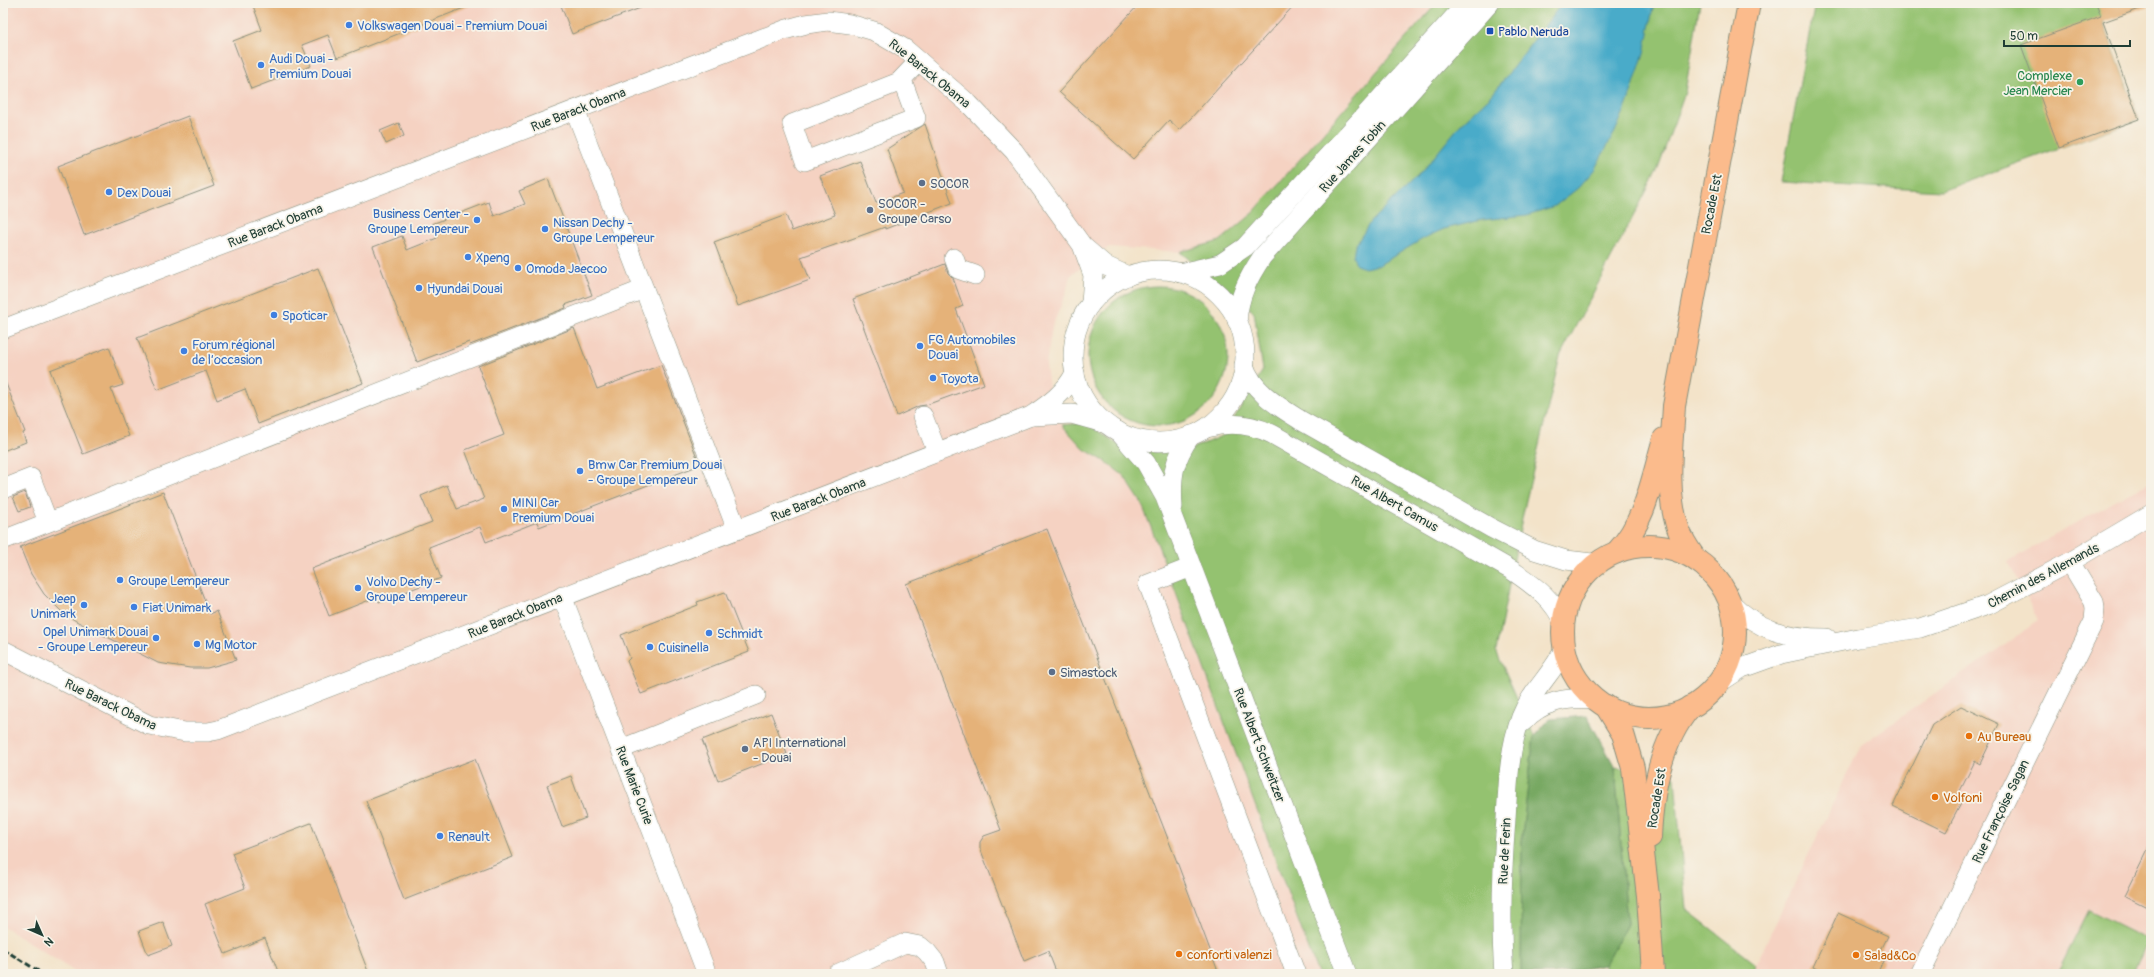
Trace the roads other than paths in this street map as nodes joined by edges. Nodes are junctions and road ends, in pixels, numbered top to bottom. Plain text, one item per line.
1 (1467, 3) edge
2 (1490, 3) edge
3 (1749, 3) edge
4 (919, 61) junction
5 (902, 80) junction
6 (575, 110) junction
7 (1082, 245) junction
8 (954, 258) dead end
9 (1180, 273) junction
10 (975, 275) dead end
11 (1128, 276) junction
12 (644, 289) junction
13 (1091, 303) junction
14 (1237, 321) junction
15 (3, 329) edge
16 (1244, 365) junction
17 (1075, 372) junction
18 (1674, 406) junction
19 (923, 416) dead end
20 (1031, 416) junction
21 (1113, 428) junction
22 (1197, 432) junction
23 (937, 452) junction
24 (3, 489) edge
25 (2151, 514) edge
26 (1173, 516) junction
27 (48, 522) junction
28 (737, 530) junction
29 (3, 540) edge
30 (1609, 556) junction
31 (1696, 560) junction
32 (2070, 562) junction
33 (1192, 567) junction
34 (562, 596) junction
35 (1730, 602) junction
36 (1564, 624) junction
37 (1858, 638) junction
38 (1565, 647) junction
39 (3, 650) edge
40 (1716, 685) junction
41 (756, 696) dead end
42 (1601, 702) junction
43 (1690, 707) junction
44 (1517, 729) junction
45 (621, 749) junction
46 (1648, 896) junction
47 (707, 974) edge
48 (837, 974) edge
49 (939, 974) edge
50 (1296, 974) edge
51 (1347, 974) edge
52 (1504, 974) edge
53 (1653, 974) edge
54 (1920, 974) edge

1 - 9 street, Rue James Tobin
2 - 14 street, Rue James Tobin
3 - 18 main road, Rocade Est
4 - 5 street
4 - 6 street, Rue Barack Obama
4 - 7 street, Rue Barack Obama
5 - 5 street
6 - 12 street
6 - 15 street, Rue Barack Obama
7 - 11 street, Rue Barack Obama
7 - 13 street, Rue Barack Obama
8 - 10 street
9 - 11 street
9 - 14 street
11 - 13 street
12 - 27 street
12 - 28 street
13 - 17 street, Rue Albert Schweitzer
14 - 16 street
16 - 22 street
16 - 30 street, Rue Albert Camus
17 - 20 street, Rue Barack Obama
17 - 21 street, Rue Albert Schweitzer
18 - 30 main road, Rocade Est
18 - 31 main road, Rocade Est
19 - 23 street
20 - 21 street, Rue Barack Obama
20 - 23 street, Rue Barack Obama
21 - 22 street, Rue Albert Camus
21 - 26 street, Rue Albert Schweitzer
22 - 26 street, Rue Albert Schweitzer
22 - 36 street, Rue Albert Camus
23 - 28 street, Rue Barack Obama
24 - 27 street
25 - 32 street, Chemin des Allemands
26 - 33 street, Rue Albert Schweitzer
27 - 29 street
28 - 34 street, Rue Barack Obama
30 - 31 main road
30 - 36 main road, Rocade Est
31 - 35 main road
32 - 37 street, Chemin des Allemands
32 - 54 street, Rue Françoise Sagan
33 - 50 street
33 - 51 street, Rue Albert Schweitzer
34 - 39 street, Rue Barack Obama
34 - 45 street, Rue Marie Curie
35 - 37 street, Chemin des Allemands
35 - 40 main road
36 - 38 main road, Rocade Est
37 - 40 street, Chemin des Allemands
38 - 42 main road, Rocade Est
38 - 44 street, Rue de Ferin
40 - 43 main road
41 - 45 street
42 - 43 main road
42 - 44 street, Rue de Ferin
42 - 46 main road, Rocade Est
43 - 46 main road, Rocade Est
44 - 52 street, Rue de Ferin
45 - 47 street, Rue Marie Curie
46 - 53 main road, Rocade Est
48 - 49 street

